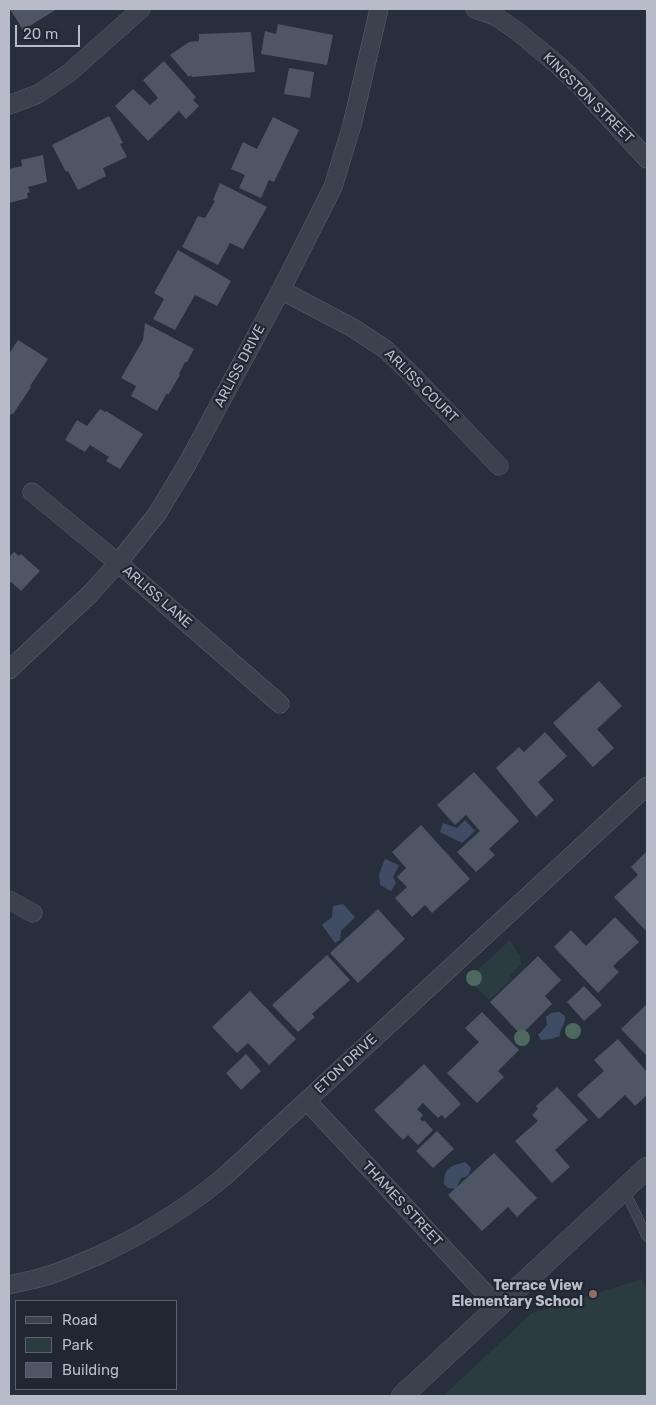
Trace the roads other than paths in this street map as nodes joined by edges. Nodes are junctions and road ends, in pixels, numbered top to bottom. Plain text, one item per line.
1 (140, 9) edge
2 (379, 9) edge
3 (475, 9) edge
4 (9, 105) edge
5 (647, 159) edge
6 (280, 290) junction
7 (499, 466) dead end
8 (32, 492) dead end
9 (118, 562) junction
10 (9, 670) edge
11 (280, 704) dead end
12 (647, 786) edge
13 (9, 900) edge
14 (33, 913) dead end
15 (307, 1101) junction
16 (647, 1168) edge
17 (624, 1189) junction
18 (647, 1237) edge
19 (9, 1285) edge
20 (498, 1307) junction
21 (402, 1396) edge

1 - 4 street
2 - 6 street, ARLISS DRIVE
3 - 5 street, KINGSTON STREET
6 - 7 street, ARLISS COURT
6 - 9 street, ARLISS DRIVE
8 - 9 street, ARLISS LANE
9 - 10 street, ARLISS DRIVE
9 - 11 street, ARLISS LANE
12 - 15 street, ETON DRIVE
13 - 14 street
15 - 19 street, ETON DRIVE
15 - 20 street, THAMES STREET
16 - 17 street
17 - 18 lane
17 - 20 street
20 - 21 street

